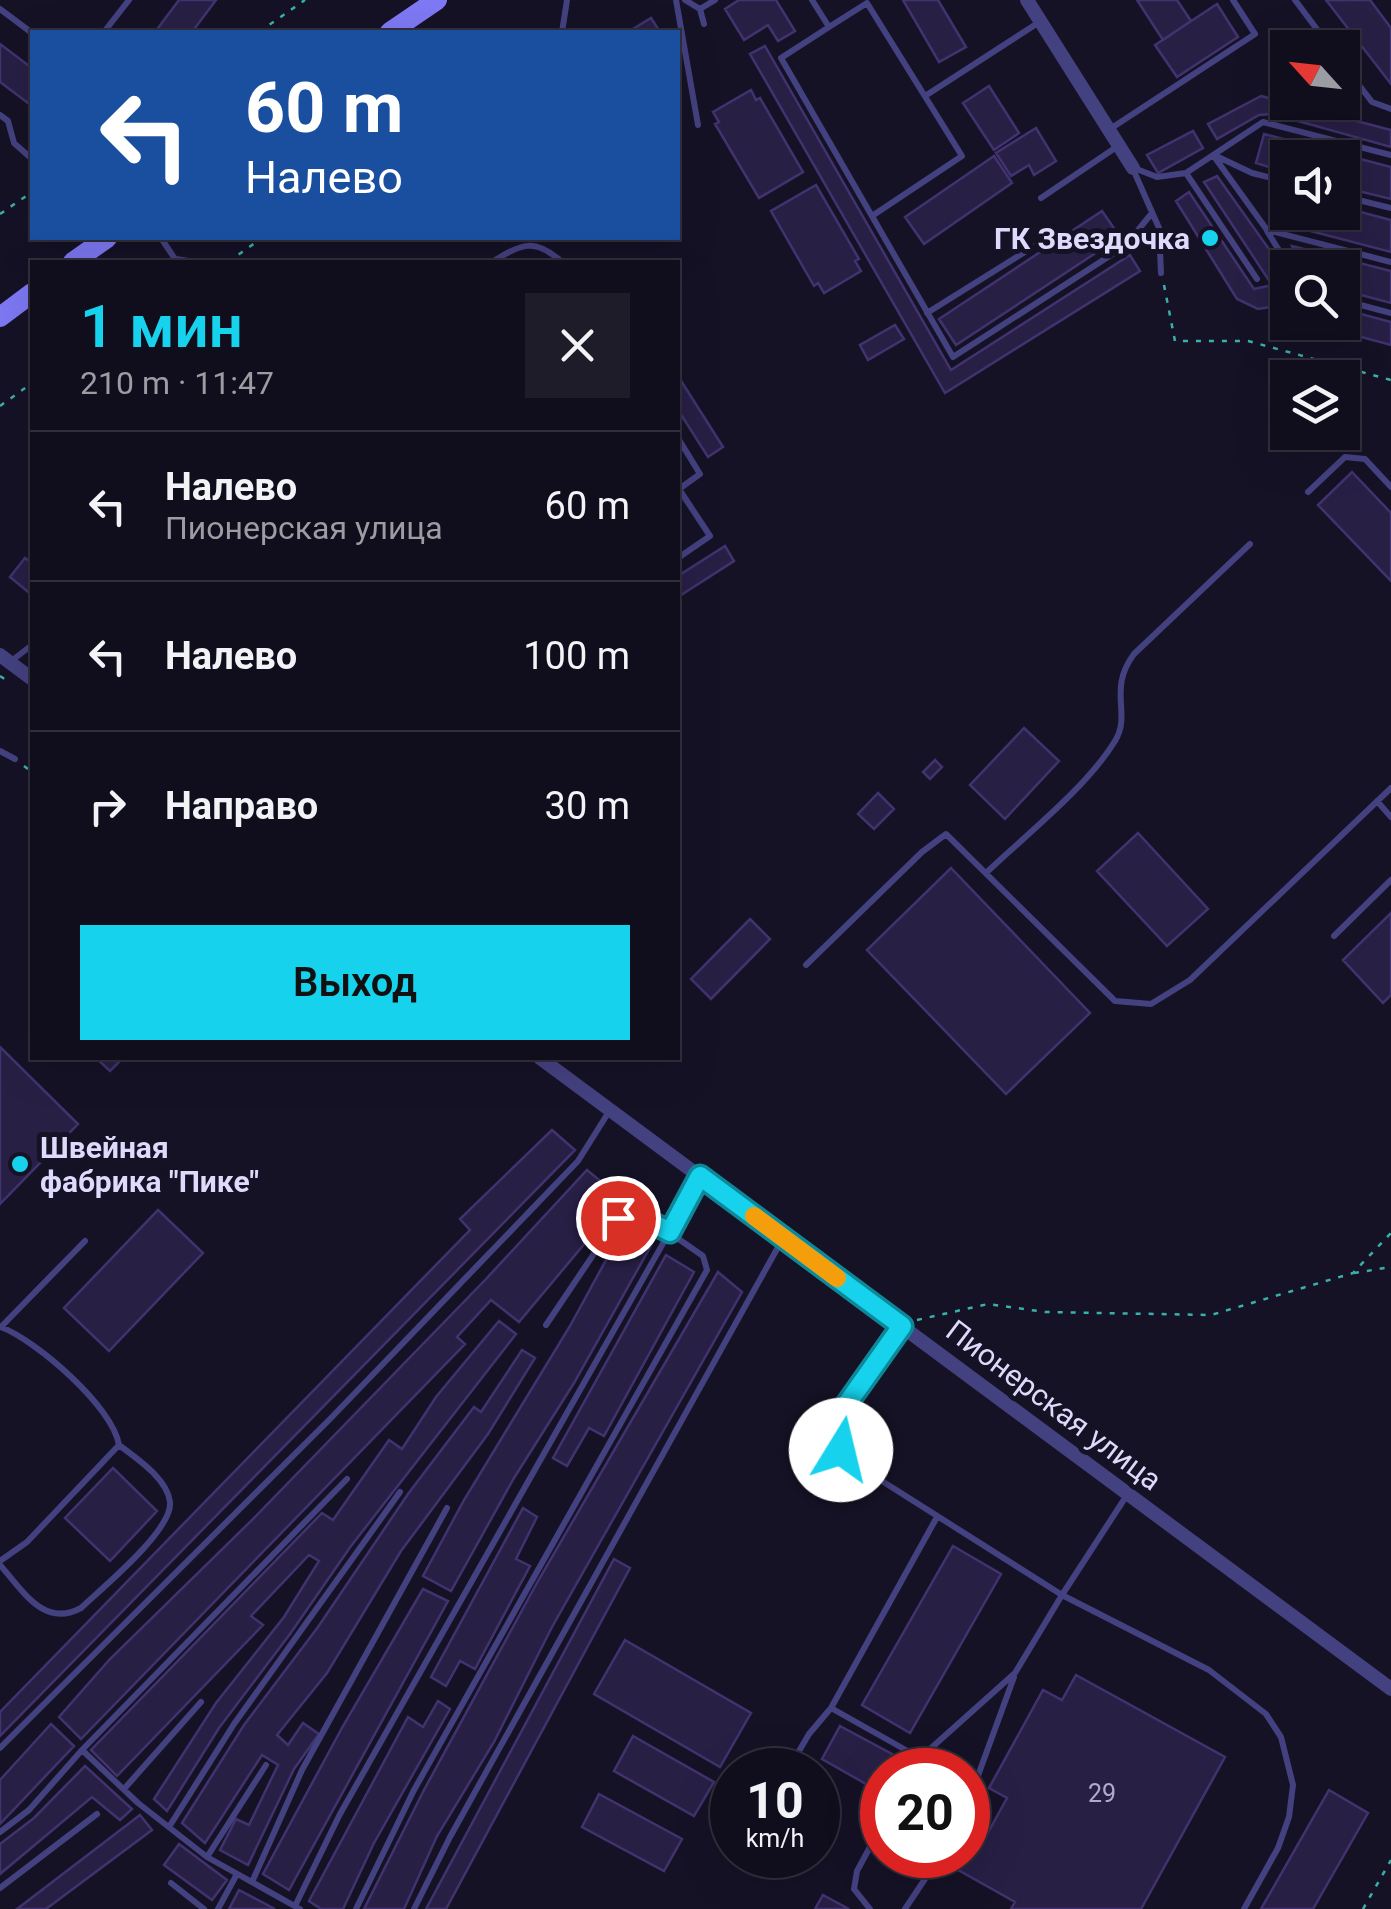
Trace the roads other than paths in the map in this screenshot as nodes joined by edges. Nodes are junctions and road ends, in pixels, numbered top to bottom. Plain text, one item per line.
1 (129, 0) edge
2 (437, 0) edge
3 (568, 0) edge
4 (676, 0) edge
5 (685, 0) edge
6 (715, 0) edge
7 (812, 0) edge
8 (1027, 0) edge
9 (1232, 0) edge
10 (1295, 0) edge
11 (0, 9) edge
12 (700, 9) junction
13 (1041, 22) junction
14 (704, 24) dead end
15 (829, 27) junction
16 (106, 30) edge
17 (393, 30) edge
18 (562, 30) edge
19 (1317, 30) edge
20 (30, 32) edge
21 (1360, 87) edge
22 (925, 96) junction
23 (1391, 108) edge
24 (0, 114) edge
25 (698, 124) dead end
26 (1109, 130) junction
27 (1119, 146) junction
28 (1213, 155) junction
29 (1391, 155) edge
30 (30, 157) edge
31 (1133, 168) junction
32 (1186, 173) junction
33 (1270, 177) edge
34 (1041, 198) dead end
35 (1360, 200) edge
36 (1391, 208) edge
37 (1152, 213) junction
38 (872, 216) junction
39 (1267, 230) junction
40 (1052, 235) dead end
41 (104, 240) edge
42 (1279, 250) edge
43 (76, 260) edge
44 (496, 260) edge
45 (560, 260) edge
46 (1391, 262) edge
47 (1161, 273) road end
48 (1257, 279) dead end
49 (30, 294) edge
50 (1360, 305) edge
51 (928, 313) junction
52 (1391, 313) edge
53 (0, 317) edge
54 (680, 441) edge
55 (1391, 486) edge
56 (680, 488) edge
57 (680, 492) edge
58 (1308, 492) dead end
59 (1250, 544) dead end
60 (680, 557) edge
61 (30, 646) edge
62 (5, 659) edge
63 (30, 678) edge
64 (0, 751) edge
65 (14, 759) dead end
66 (1391, 788) edge
67 (1377, 801) junction
68 (1391, 816) edge
69 (986, 873) junction
70 (1391, 880) edge
71 (1334, 936) dead end
72 (806, 964) dead end
73 (543, 1060) edge
74 (610, 1110) junction
75 (700, 1176) junction
76 (670, 1232) junction
77 (783, 1238) junction
78 (85, 1241) dead end
79 (546, 1325) dead end
80 (902, 1326) junction
81 (1, 1327) edge
82 (118, 1445) junction
83 (346, 1479) dead end
84 (400, 1492) dead end
85 (1127, 1493) junction
86 (447, 1508) dead end
87 (938, 1517) junction
88 (0, 1563) edge
89 (1062, 1595) junction
90 (1016, 1674) junction
91 (1391, 1689) edge
92 (201, 1702) dead end
93 (830, 1708) junction
94 (0, 1748) edge
95 (800, 1748) edge
96 (902, 1748) edge
97 (931, 1748) edge
98 (988, 1748) edge
99 (82, 1750) junction
100 (266, 1766) dead end
101 (124, 1789) junction
102 (97, 1814) dead end
103 (170, 1827) junction
104 (0, 1832) edge
105 (207, 1857) junction
106 (860, 1865) edge
107 (238, 1874) junction
108 (927, 1878) edge
109 (252, 1882) junction
110 (171, 1883) dead end
111 (0, 1888) edge
112 (297, 1908) edge
113 (204, 1909) edge
114 (218, 1909) edge
115 (356, 1909) edge
116 (414, 1909) edge
117 (870, 1909) edge
118 (906, 1909) edge
119 (1244, 1909) edge

1 - 16 lane
2 - 17 main road
3 - 18 lane
4 - 25 lane
5 - 12 lane
6 - 12 lane
7 - 15 lane
8 - 13 street
9 - 26 lane
10 - 19 lane
11 - 20 lane
12 - 14 lane
13 - 22 lane
13 - 26 street
15 - 22 lane
15 - 38 lane
21 - 23 lane
22 - 38 lane
24 - 30 lane
26 - 27 street
27 - 31 street
27 - 34 lane
28 - 29 lane
28 - 32 lane
28 - 33 lane
28 - 39 lane
31 - 32 lane
31 - 37 lane
32 - 48 lane
35 - 36 lane
37 - 47 lane
37 - 51 lane
38 - 51 lane
39 - 42 lane
39 - 46 lane
40 - 51 lane
41 - 43 main road
44 - 45 lane
49 - 53 main road
50 - 52 lane
54 - 56 lane
55 - 58 lane
57 - 60 lane
59 - 69 lane
61 - 62 lane
62 - 63 street
64 - 65 lane
66 - 67 lane
67 - 68 lane
67 - 69 lane
69 - 72 lane
70 - 71 lane
73 - 74 street, Пионерская улица
74 - 75 street, Пионерская улица
74 - 94 lane
75 - 76 lane
75 - 77 street, Пионерская улица
76 - 79 lane
76 - 112 lane
76 - 115 lane
77 - 80 street, Пионерская улица
77 - 116 lane
78 - 81 lane
80 - 85 street, Пионерская улица
80 - 87 lane
81 - 82 lane
82 - 88 lane
82 - 88 lane
83 - 99 lane
84 - 103 lane
85 - 89 lane
85 - 91 street, Пионерская улица
86 - 109 lane
87 - 89 lane
87 - 93 lane
89 - 90 lane
89 - 119 lane
90 - 97 lane
90 - 98 lane
92 - 101 lane
93 - 95 lane
93 - 96 lane
99 - 101 lane
99 - 104 lane
100 - 105 lane
101 - 103 lane
102 - 111 lane
103 - 105 lane
105 - 107 lane
106 - 117 lane
107 - 109 lane
107 - 114 lane
108 - 118 lane
109 - 112 lane
110 - 113 lane

